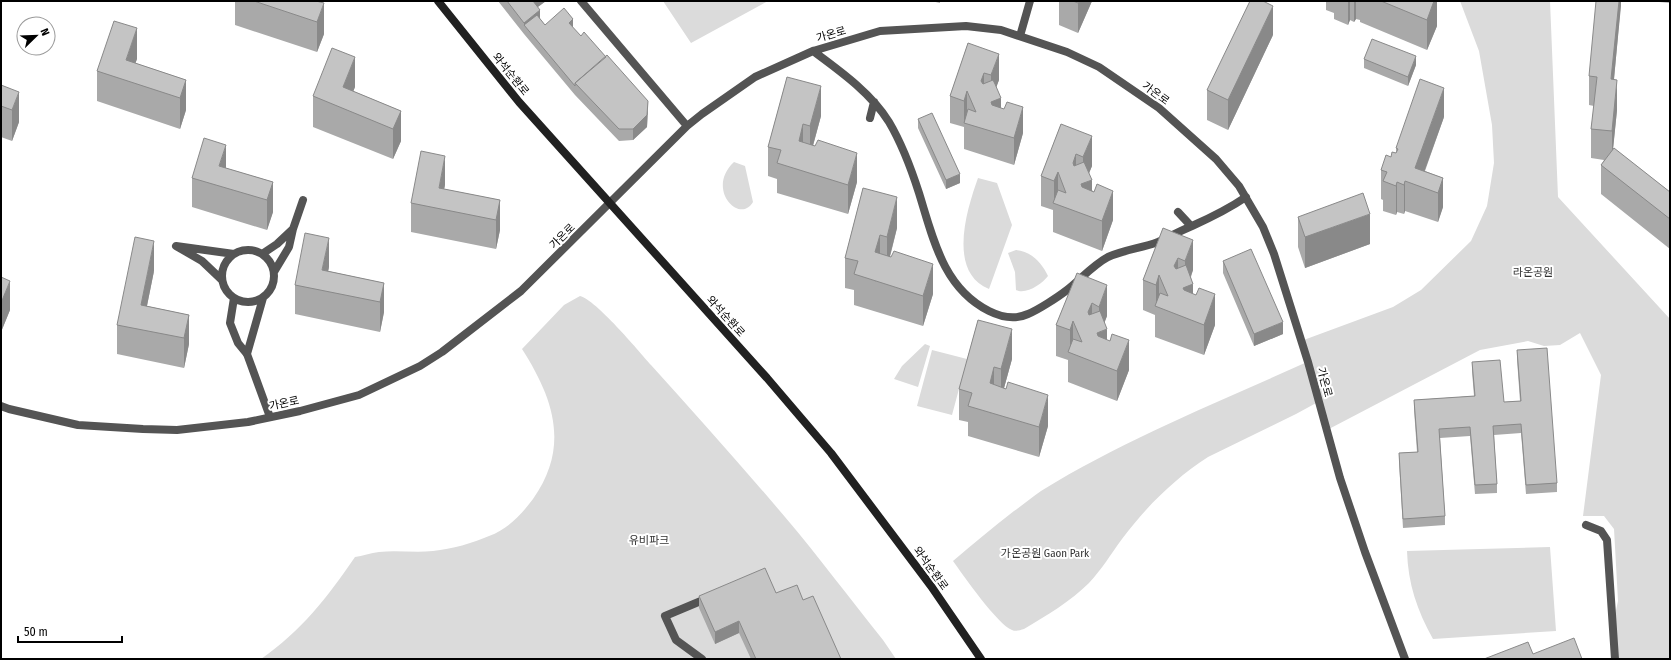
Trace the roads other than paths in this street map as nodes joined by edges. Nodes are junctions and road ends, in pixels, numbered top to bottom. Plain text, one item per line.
1 (438, 1) edge
2 (581, 1) edge
3 (1030, 1) edge
4 (1020, 36) junction
5 (813, 51) junction
6 (874, 102) junction
7 (870, 118) dead end
8 (687, 126) junction
9 (1246, 197) junction
10 (303, 200) dead end
11 (610, 204) junction
12 (1178, 212) dead end
13 (1191, 226) junction
14 (293, 229) junction
15 (234, 254) junction
16 (262, 254) junction
17 (274, 272) junction
18 (222, 280) junction
19 (234, 298) junction
20 (263, 298) junction
21 (247, 354) junction
22 (1, 406) edge
23 (270, 417) junction
24 (1586, 525) dead end
25 (713, 596) edge
26 (702, 659) edge
27 (981, 659) edge
28 (1405, 659) edge
29 (1615, 659) edge

1 - 11 street, 와석순환로
2 - 8 street
3 - 4 street
4 - 5 street, 가온로
4 - 9 street, 가온로
5 - 6 street
5 - 8 street, 가온로
6 - 7 street
6 - 13 street
8 - 11 street, 가온로
9 - 13 street
9 - 28 street, 가온로
10 - 14 street
11 - 23 street, 가온로
11 - 27 street, 와석순환로
12 - 13 street
14 - 16 street
14 - 17 street
15 - 16 street
15 - 18 street
15 - 18 street
16 - 17 street
17 - 20 street
18 - 19 street
19 - 20 street
19 - 21 street
20 - 21 street
21 - 23 street
22 - 23 street, 가온로
24 - 29 street
25 - 26 street

